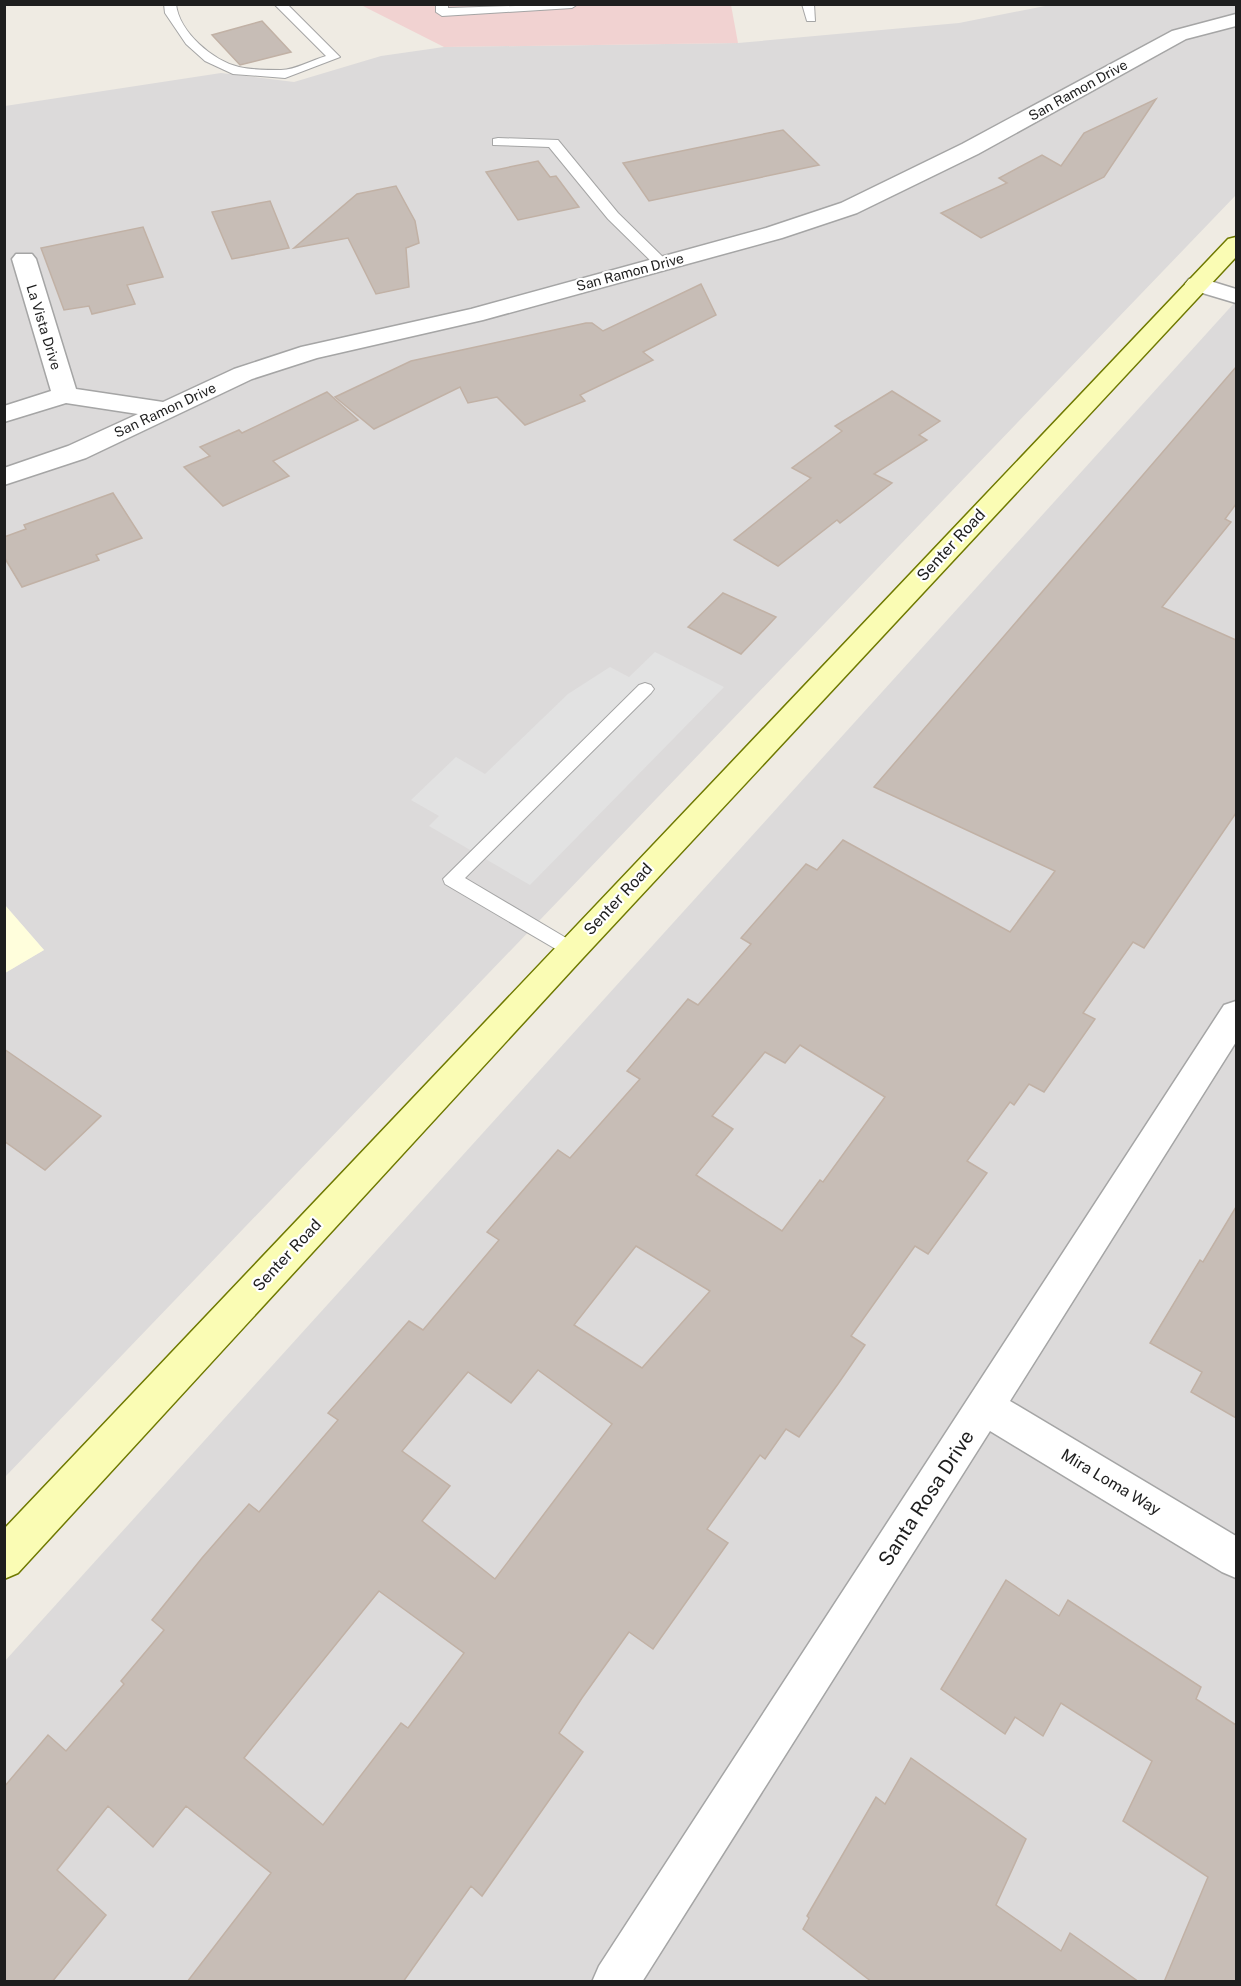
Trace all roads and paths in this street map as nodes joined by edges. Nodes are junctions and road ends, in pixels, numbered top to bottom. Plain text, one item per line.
1 (170, 4) edge
2 (280, 4) edge
3 (442, 4) edge
4 (572, 4) edge
5 (808, 4) edge
6 (811, 18) dead end
7 (1236, 20) edge
8 (498, 142) dead end
9 (1236, 244) edge
10 (24, 259) dead end
11 (662, 264) junction
12 (1197, 284) junction
13 (1236, 296) edge
14 (65, 395) junction
15 (165, 410) junction
16 (4, 414) edge
17 (4, 477) edge
18 (645, 689) dead end
19 (571, 950) junction
20 (1236, 1015) edge
21 (985, 1407) junction
22 (1236, 1558) edge
23 (4, 1559) edge
24 (615, 1982) edge

1 - 2 lane
3 - 4 lane
5 - 6 lane
7 - 11 street, San Ramon Drive
8 - 11 lane
9 - 12 main road, Senter Road
10 - 14 street, La Vista Drive
11 - 15 street, San Ramon Drive
12 - 13 street
12 - 19 main road, Senter Road
14 - 15 street
14 - 16 street
15 - 17 street, San Ramon Drive
18 - 19 lane
19 - 23 main road, Senter Road
20 - 21 street, Santa Rosa Drive
21 - 22 street, Mira Loma Way
21 - 24 street, Santa Rosa Drive

